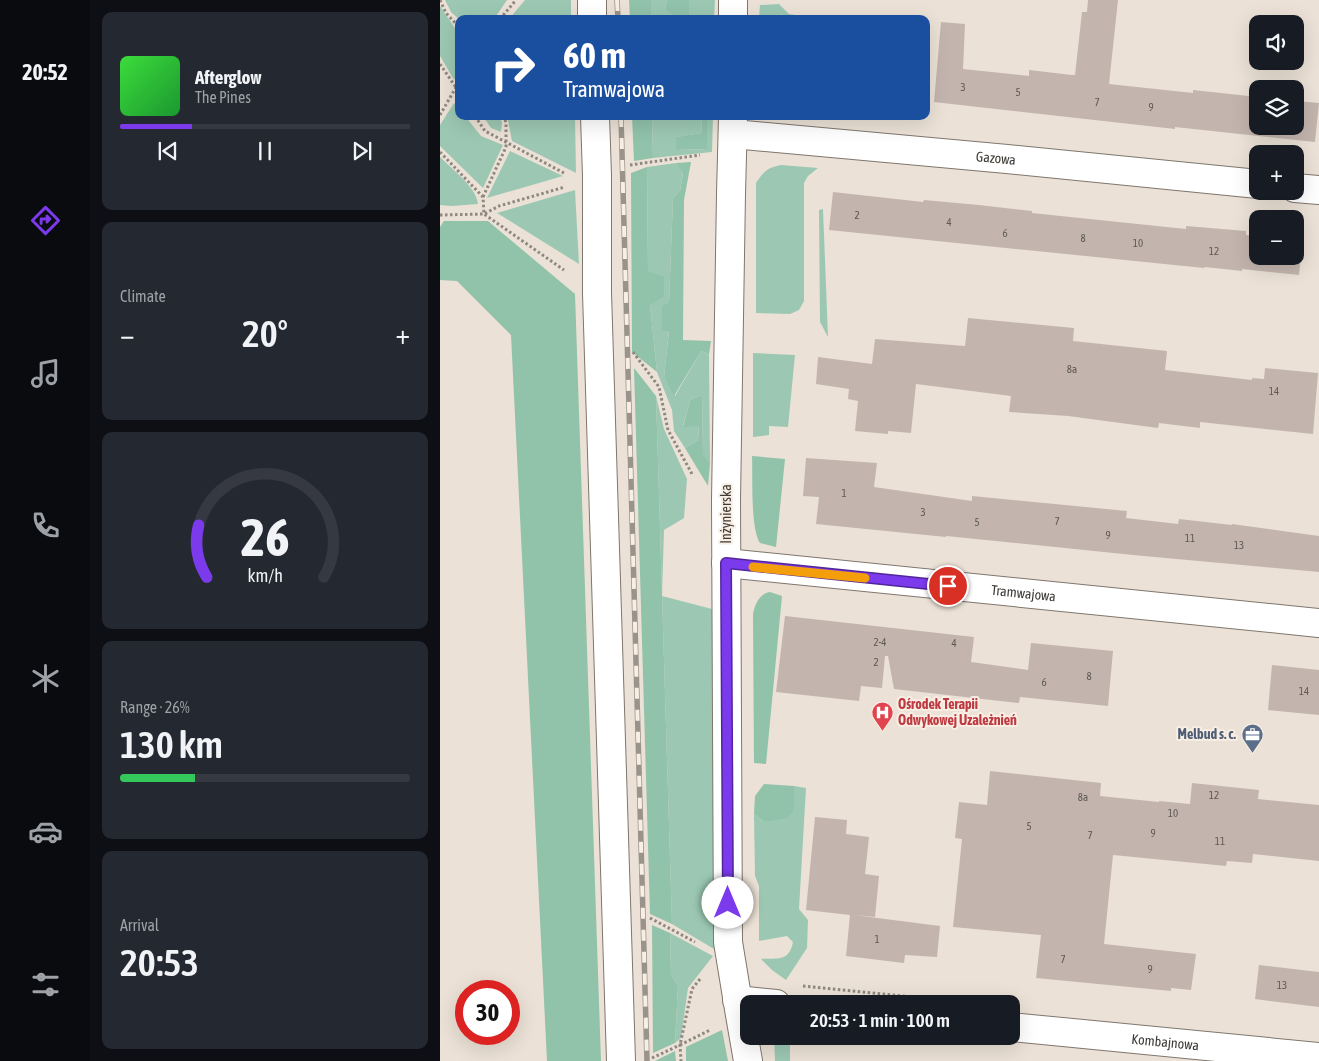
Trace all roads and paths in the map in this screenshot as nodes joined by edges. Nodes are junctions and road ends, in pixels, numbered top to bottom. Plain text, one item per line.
1 (440, 0) edge
2 (516, 0) edge
3 (592, 0) edge
4 (733, 0) edge
5 (503, 15) edge
6 (592, 15) edge
7 (733, 15) edge
8 (455, 23) edge
9 (440, 64) edge
10 (455, 86) edge
11 (455, 89) edge
12 (440, 115) edge
13 (478, 120) edge
14 (504, 120) edge
15 (595, 120) edge
16 (733, 134) edge
17 (507, 142) junction
18 (440, 152) edge
19 (650, 162) dead end
20 (589, 179) junction
21 (1249, 183) edge
22 (1304, 189) edge
23 (1319, 190) edge
24 (482, 197) junction
25 (484, 214) junction
26 (440, 215) edge
27 (597, 293) junction
28 (659, 387) dead end
29 (726, 500) junction
30 (726, 563) junction
31 (1319, 623) edge
32 (703, 976) dead end
33 (785, 994) edge
34 (805, 995) edge
35 (738, 1008) junction
36 (1020, 1028) edge
37 (680, 1045) junction
38 (1319, 1057) edge
39 (621, 1061) edge
40 (647, 1061) edge
41 (681, 1061) edge
42 (748, 1061) edge

1 - 8 path
2 - 5 path
3 - 6 street
4 - 7 street
9 - 10 path
11 - 12 path
13 - 17 path
14 - 17 path
15 - 20 street
16 - 19 path
16 - 21 street, Gazowa
16 - 29 street, Inżynierska
17 - 20 path
17 - 24 path
18 - 24 path
20 - 25 path
20 - 27 street
22 - 23 street
24 - 25 path
25 - 26 path
25 - 27 path
27 - 39 street
28 - 29 path
29 - 30 street, Inżynierska
30 - 31 street, Tramwajowa
30 - 35 street, Inżynierska
32 - 37 path
33 - 34 path
33 - 35 street
35 - 37 path
35 - 42 street, Inżynierska
36 - 38 street, Kombajnowa
37 - 40 path
37 - 41 path

